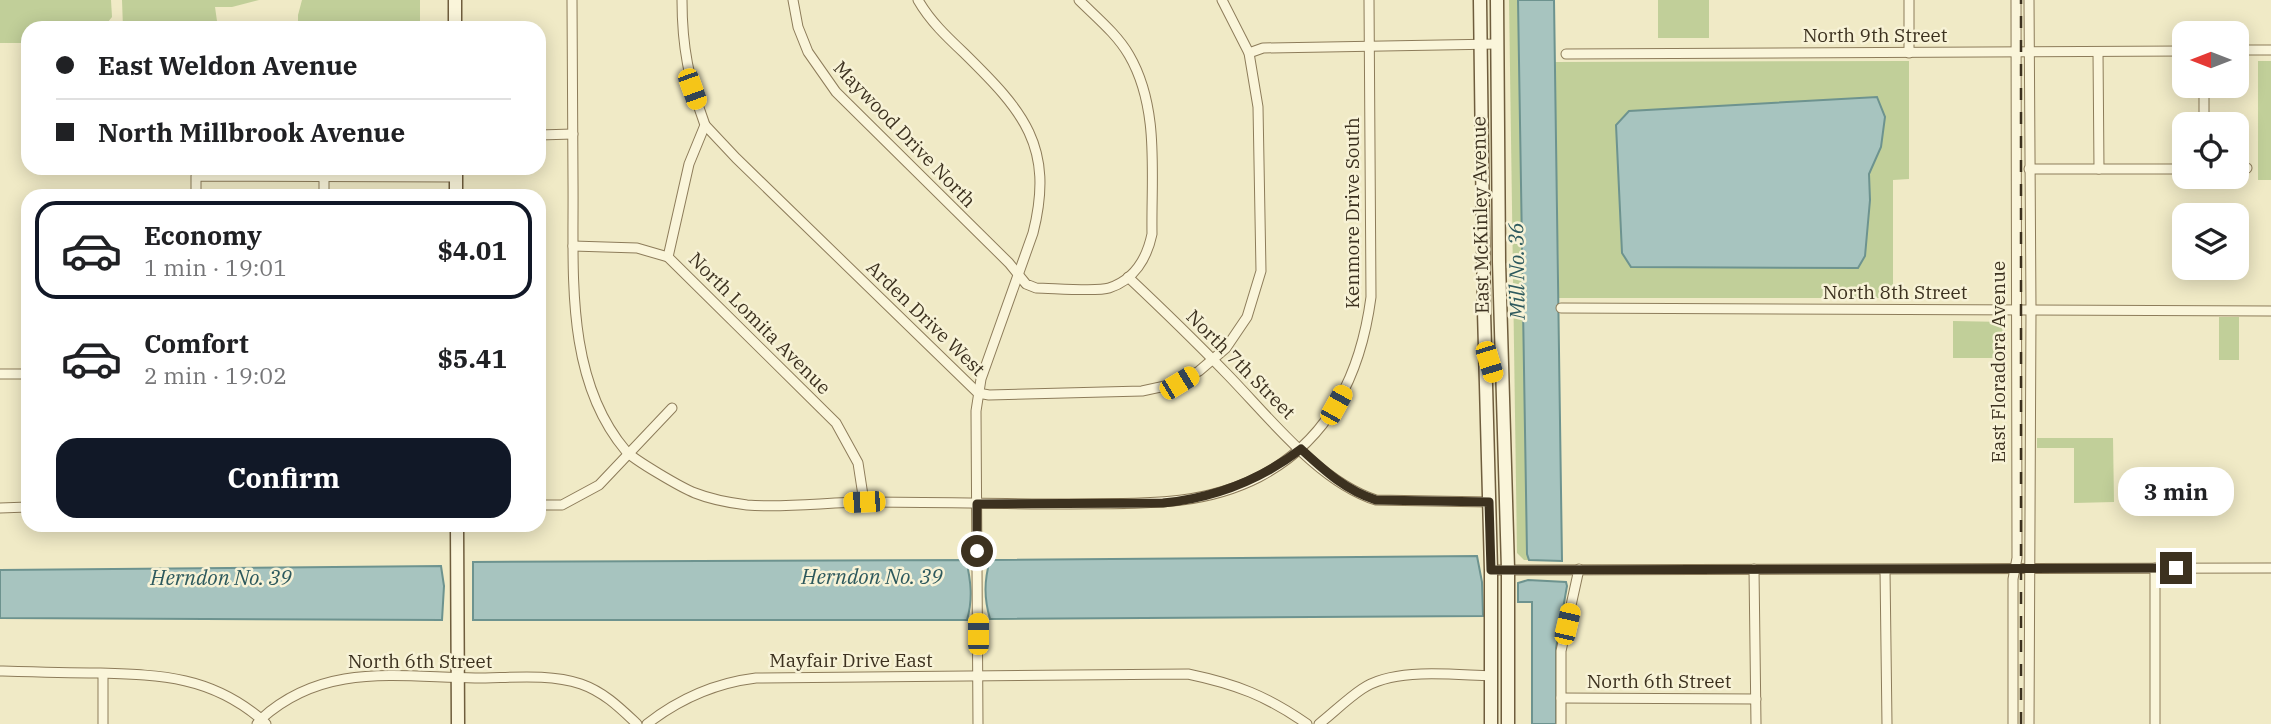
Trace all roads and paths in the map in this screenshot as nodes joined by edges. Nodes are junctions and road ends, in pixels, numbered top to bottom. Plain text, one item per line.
1 (455, 0) edge
2 (572, 0) edge
3 (682, 0) edge
4 (793, 0) edge
5 (918, 0) edge
6 (1079, 0) edge
7 (1222, 0) edge
8 (1369, 0) edge
9 (1480, 0) edge
10 (1497, 0) edge
11 (1909, 0) edge
12 (2016, 0) edge
13 (2029, 0) edge
14 (455, 21) edge
15 (1497, 44) junction
16 (1480, 45) junction
17 (1369, 46) junction
18 (2249, 50) edge
19 (2271, 50) edge
20 (2172, 51) edge
21 (2016, 52) junction
22 (2029, 52) junction
23 (2098, 52) junction
24 (1249, 53) junction
25 (1909, 53) junction
26 (1566, 54) dead end
27 (705, 125) junction
28 (573, 134) junction
29 (546, 135) edge
30 (2029, 169) junction
31 (2099, 169) junction
32 (2172, 169) edge
33 (368, 175) edge
34 (324, 176) junction
35 (196, 189) edge
36 (324, 189) edge
37 (573, 246) junction
38 (668, 257) junction
39 (1018, 276) junction
40 (1128, 277) junction
41 (1561, 308) dead end
42 (2016, 310) junction
43 (2031, 310) junction
44 (2271, 311) edge
45 (1485, 348) junction
46 (1213, 360) junction
47 (21, 373) edge
48 (0, 374) edge
49 (978, 393) junction
50 (672, 408) dead end
51 (1504, 427) junction
52 (1301, 449) junction
53 (628, 454) junction
54 (864, 502) junction
55 (1489, 502) junction
56 (977, 504) junction
57 (546, 505) edge
58 (21, 507) edge
59 (0, 508) edge
60 (457, 532) edge
61 (2014, 568) junction
62 (2029, 568) junction
63 (2155, 568) junction
64 (2271, 568) edge
65 (1508, 569) junction
66 (1579, 569) junction
67 (1754, 569) junction
68 (1491, 570) junction
69 (1885, 570) junction
70 (0, 671) edge
71 (103, 674) junction
72 (1492, 676) junction
73 (458, 677) junction
74 (978, 677) junction
75 (1561, 698) junction
76 (1756, 699) junction
77 (261, 722) edge
78 (103, 724) edge
79 (458, 724) edge
80 (637, 724) edge
81 (647, 724) edge
82 (978, 724) edge
83 (1307, 724) edge
84 (1319, 724) edge
85 (1491, 724) edge
86 (1501, 724) edge
87 (1508, 724) edge
88 (1561, 724) edge
89 (1756, 724) edge
90 (1887, 724) edge
91 (2013, 724) edge
92 (2029, 724) edge
93 (2155, 724) edge

1 - 14 main road
2 - 28 street
3 - 27 street
4 - 39 street, Maywood Drive North
5 - 39 street
6 - 40 street
7 - 24 street, Arden Drive West
8 - 17 street, Kenmore Drive South
9 - 16 main road, East McKinley Avenue
10 - 15 main road, East McKinley Avenue
11 - 25 street
12 - 21 street, East Floradora Avenue
13 - 22 street, East Floradora Avenue
15 - 16 street
15 - 51 main road, East McKinley Avenue
16 - 17 street
16 - 45 main road, East McKinley Avenue
17 - 24 street
17 - 52 street, Kenmore Drive South
18 - 19 street
20 - 23 street, North 9th Street
21 - 22 street, North 9th Street
21 - 25 street, North 9th Street
21 - 42 street, East Floradora Avenue
22 - 23 street, North 9th Street
22 - 30 street, East Floradora Avenue
23 - 31 street
24 - 46 street, Arden Drive West
25 - 26 street, North 9th Street
27 - 38 street
27 - 49 street, Arden Drive West
28 - 29 street
28 - 37 street
30 - 31 street
30 - 43 street, East Floradora Avenue
31 - 32 street
33 - 34 street
34 - 35 street
34 - 36 street
37 - 38 street, North Lomita Avenue
37 - 53 street
38 - 54 street, North Lomita Avenue
39 - 40 street
39 - 49 street
40 - 46 street, North 7th Street
41 - 42 street, North 8th Street
42 - 43 street, North 8th Street
42 - 61 street, East Floradora Avenue
43 - 44 street, North 8th Street
43 - 62 street, East Floradora Avenue
45 - 51 main road
45 - 55 main road, East McKinley Avenue
46 - 49 street, Arden Drive West
46 - 52 street, North 7th Street
47 - 48 street
49 - 56 street
50 - 53 street
51 - 65 main road, East McKinley Avenue
52 - 55 street, North 7th Street
52 - 56 street, Kenmore Drive South
53 - 54 street, Kenmore Drive South
53 - 57 street
54 - 56 street, Kenmore Drive South
55 - 68 main road, East McKinley Avenue
56 - 74 street
58 - 59 street
60 - 73 main road
61 - 62 street
61 - 69 street
61 - 91 street, East Floradora Avenue
62 - 63 street
62 - 92 street, East Floradora Avenue
63 - 64 street
63 - 93 street
65 - 66 street
65 - 68 street
65 - 87 main road, East McKinley Avenue
66 - 67 street
66 - 75 street
67 - 69 street
67 - 76 street
68 - 72 main road, East McKinley Avenue
69 - 90 street
70 - 71 street, North 6th Street
71 - 77 street, North 6th Street
71 - 78 street
72 - 84 street
72 - 85 main road, East McKinley Avenue
72 - 86 main road
73 - 77 street, North 6th Street
73 - 79 main road
73 - 80 street, North 6th Street
74 - 81 street, Mayfair Drive East
74 - 82 street
74 - 83 street, Mayfair Drive East
75 - 76 street, North 6th Street
75 - 88 street
76 - 89 street

